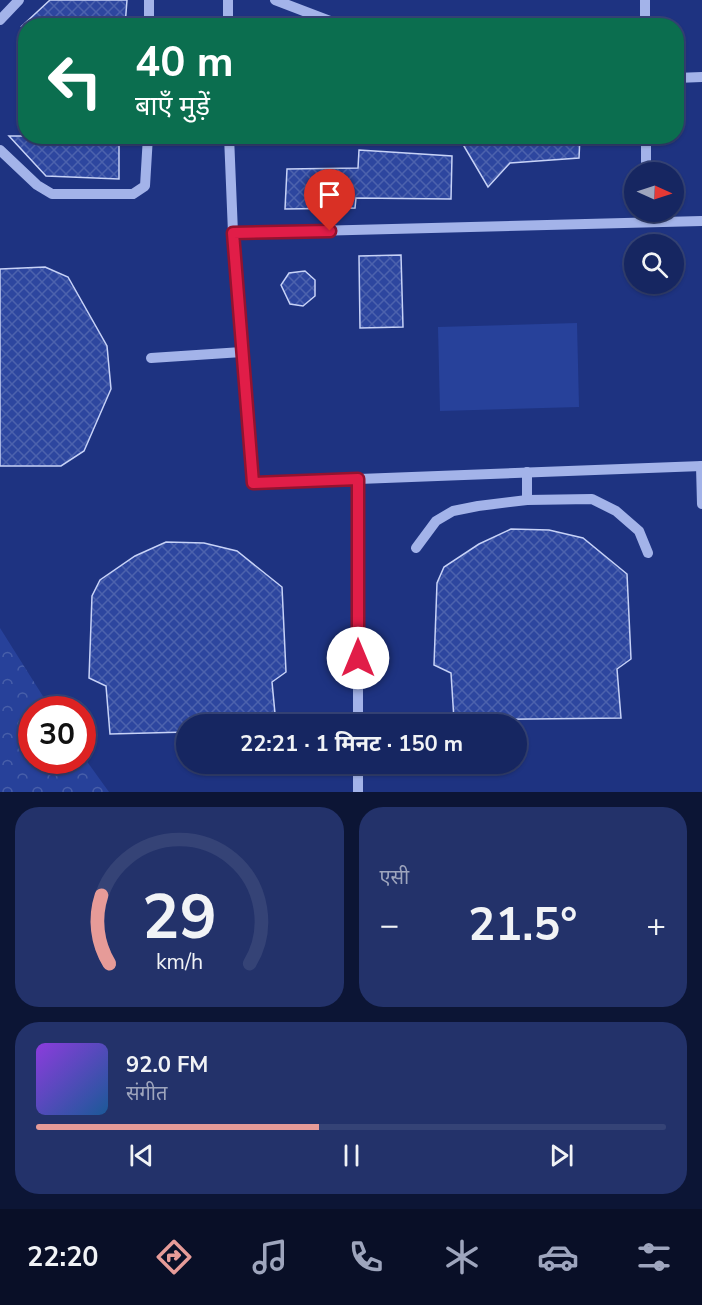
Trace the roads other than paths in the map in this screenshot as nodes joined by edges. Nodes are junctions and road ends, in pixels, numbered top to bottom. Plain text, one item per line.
1 (19, 0) edge
2 (149, 0) edge
3 (228, 0) edge
4 (275, 0) edge
5 (645, 0) edge
6 (149, 18) edge
7 (228, 18) edge
8 (322, 18) edge
9 (645, 18) edge
10 (0, 20) edge
11 (684, 78) edge
12 (702, 78) edge
13 (148, 144) edge
14 (229, 144) edge
15 (646, 144) edge
16 (0, 150) edge
17 (646, 162) edge
18 (624, 218) edge
19 (684, 220) edge
20 (702, 221) edge
21 (233, 233) junction
22 (242, 351) junction
23 (151, 358) dead end
24 (701, 466) edge
25 (527, 472) junction
26 (358, 479) junction
27 (526, 500) junction
28 (702, 504) edge
29 (416, 548) dead end
30 (648, 553) dead end
31 (358, 714) edge
32 (358, 774) edge
33 (358, 792) edge

1 - 10 street
2 - 6 street
3 - 7 street
4 - 8 street
5 - 9 street
11 - 12 street
13 - 16 street
14 - 21 street
15 - 17 street
18 - 21 street
19 - 20 street
21 - 22 street
22 - 23 street
22 - 26 street
24 - 25 street
24 - 28 street
25 - 26 street
25 - 27 street
26 - 31 street
27 - 29 street
27 - 30 street
32 - 33 street

